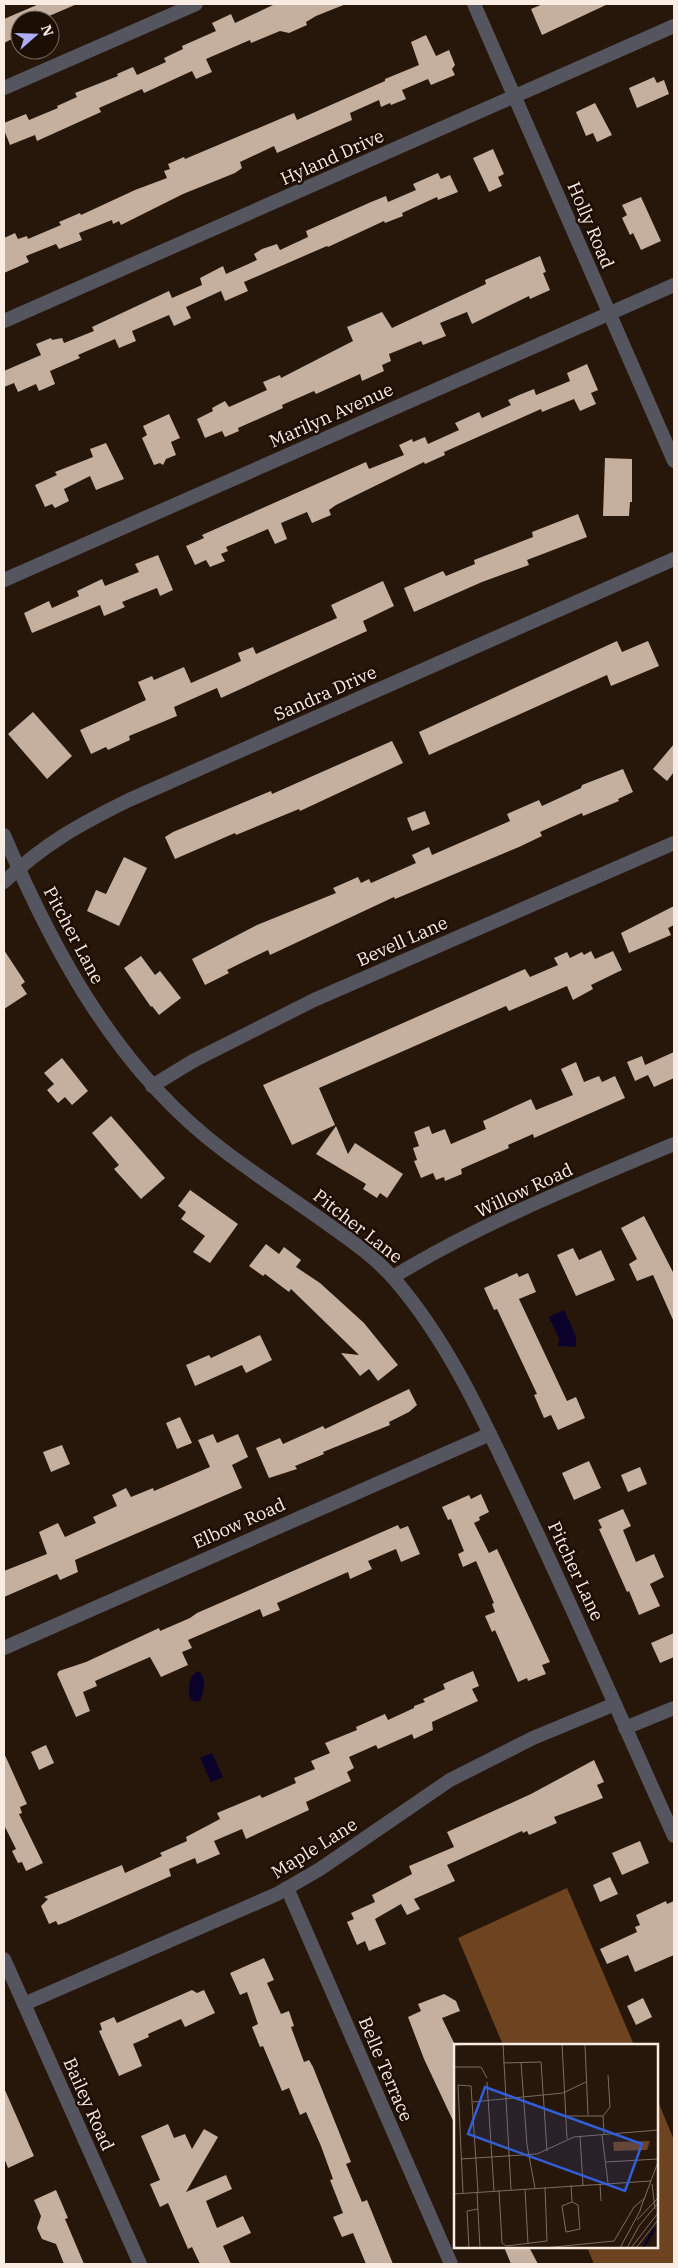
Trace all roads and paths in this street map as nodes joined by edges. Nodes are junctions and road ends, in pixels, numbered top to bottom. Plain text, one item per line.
1 (196, 4) edge
2 (474, 4) edge
3 (674, 26) edge
4 (4, 88) edge
5 (515, 97) junction
6 (674, 285) edge
7 (609, 314) junction
8 (4, 321) edge
9 (674, 461) edge
10 (674, 558) edge
11 (4, 580) edge
12 (4, 835) edge
13 (674, 843) edge
14 (18, 869) junction
15 (4, 882) edge
16 (152, 1086) junction
17 (674, 1144) edge
18 (393, 1277) junction
19 (490, 1434) junction
20 (4, 1648) edge
21 (615, 1704) junction
22 (674, 1708) edge
23 (625, 1728) junction
24 (674, 1836) edge
25 (287, 1888) junction
26 (4, 1959) edge
27 (24, 2004) junction
28 (140, 2264) edge
29 (451, 2264) edge

1 - 4 street
2 - 5 street, Holly Road
3 - 5 street, Hyland Drive
5 - 7 street, Holly Road
5 - 8 street, Hyland Drive
6 - 7 street, Marilyn Avenue
7 - 9 street, Holly Road
7 - 11 street, Marilyn Avenue
10 - 14 street, Sandra Drive
12 - 14 street, Pitcher Lane
13 - 16 street, Bevell Lane
14 - 15 street, Sandra Drive
14 - 16 street, Pitcher Lane
16 - 18 street, Pitcher Lane
17 - 18 street, Willow Road
18 - 19 street, Pitcher Lane
19 - 20 street, Elbow Road
19 - 21 street, Pitcher Lane
21 - 23 street
21 - 25 street, Maple Lane
22 - 23 street
23 - 24 street
25 - 27 street, Maple Lane
25 - 29 street, Belle Terrace
26 - 27 street, Bailey Road
27 - 28 street, Bailey Road

